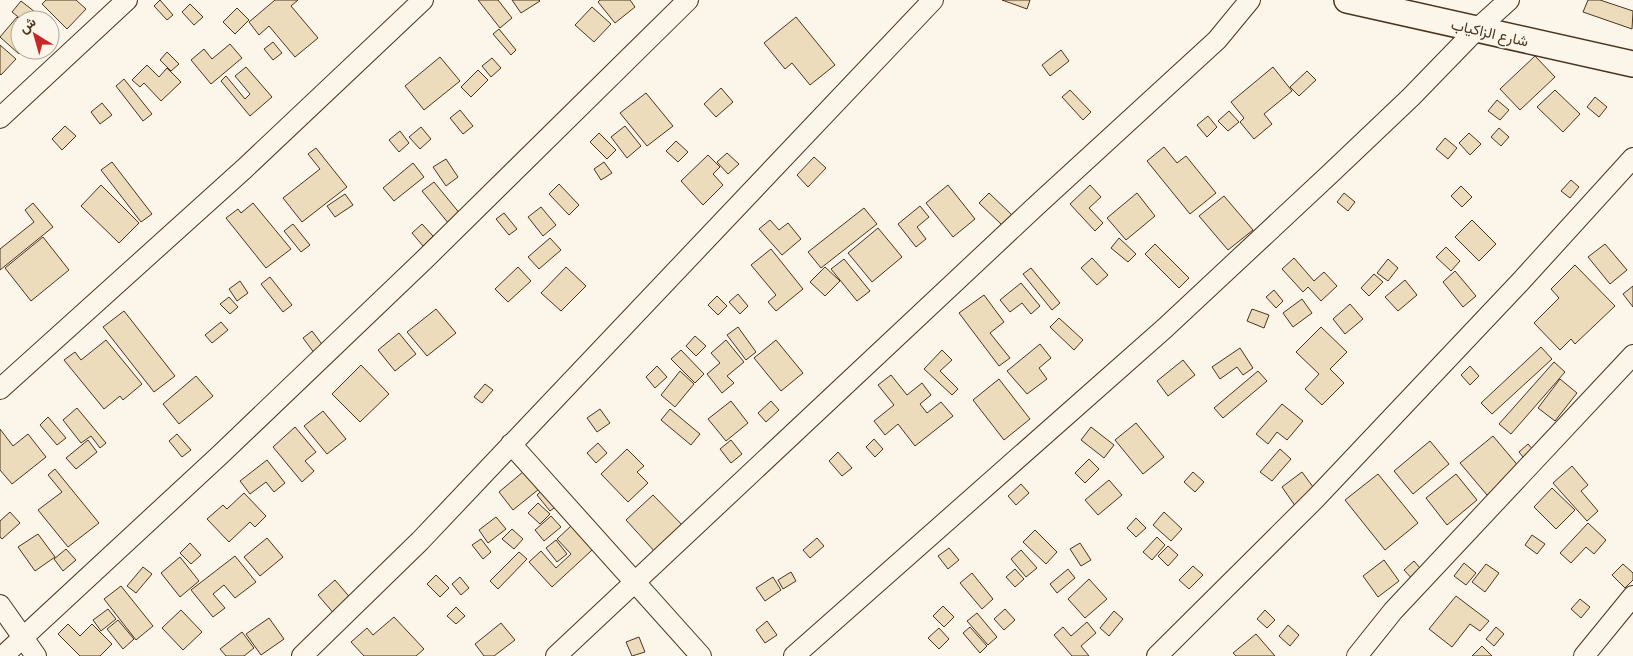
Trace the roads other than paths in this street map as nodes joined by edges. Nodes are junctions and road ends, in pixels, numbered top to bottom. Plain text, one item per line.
1 (127, 0) edge
2 (423, 0) edge
3 (688, 0) edge
4 (933, 0) edge
5 (1250, 0) edge
6 (1346, 0) edge
7 (1509, 0) edge
8 (1477, 29) junction
9 (1633, 64) edge
10 (0, 118) edge
11 (1633, 158) edge
12 (1633, 355) edge
13 (0, 389) edge
14 (511, 444) junction
15 (634, 581) junction
16 (1633, 596) edge
17 (0, 605) edge
18 (24, 637) junction
19 (3, 656) edge
20 (36, 656) edge
21 (302, 656) edge
22 (556, 656) edge
23 (701, 656) edge
24 (794, 656) edge
25 (1157, 656) edge
26 (1357, 656) edge
27 (1584, 656) edge

1 - 10 street
2 - 13 street
3 - 18 street
4 - 14 street
5 - 15 street
6 - 8 street, شارع الزاكياب
7 - 8 street
8 - 9 street, شارع الزاكياب
8 - 24 street
11 - 25 street
12 - 26 street
14 - 15 street
14 - 21 street
15 - 22 street
15 - 23 street
16 - 27 street
17 - 18 street
18 - 19 street
18 - 20 street

